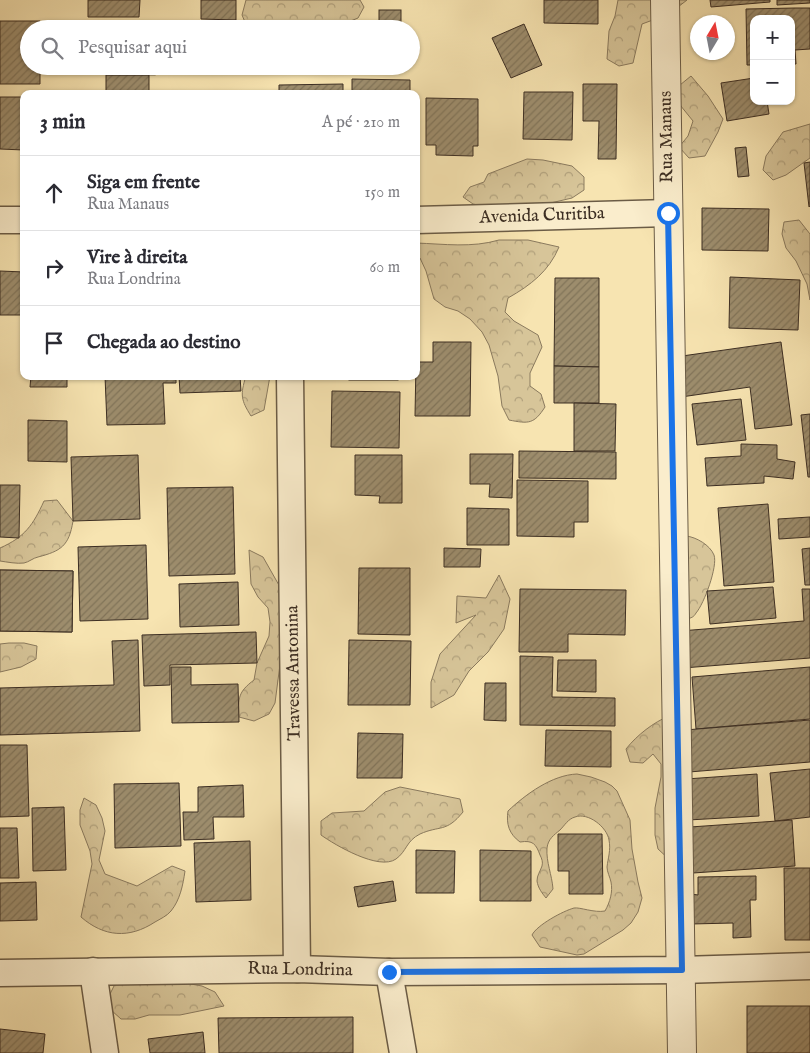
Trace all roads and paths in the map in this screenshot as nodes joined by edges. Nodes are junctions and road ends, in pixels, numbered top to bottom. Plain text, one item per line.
1 (665, 0) edge
2 (668, 213) junction
3 (0, 220) edge
4 (20, 220) edge
5 (420, 220) edge
6 (290, 380) edge
7 (810, 966) edge
8 (297, 969) junction
9 (682, 970) junction
10 (93, 971) junction
11 (389, 972) junction
12 (0, 973) edge
13 (104, 1053) edge
14 (403, 1053) edge
15 (682, 1053) edge

1 - 2 street, Rua Manaus
2 - 5 street, Avenida Curitiba
2 - 9 street, Rua Manaus
3 - 4 street
6 - 8 street, Travessa Antonina
7 - 9 street, Rua Londrina
8 - 10 street, Rua Londrina
8 - 11 street, Rua Londrina
9 - 11 street, Rua Londrina
9 - 15 street, Rua Manaus
10 - 12 street, Rua Londrina
10 - 13 street
11 - 14 street

